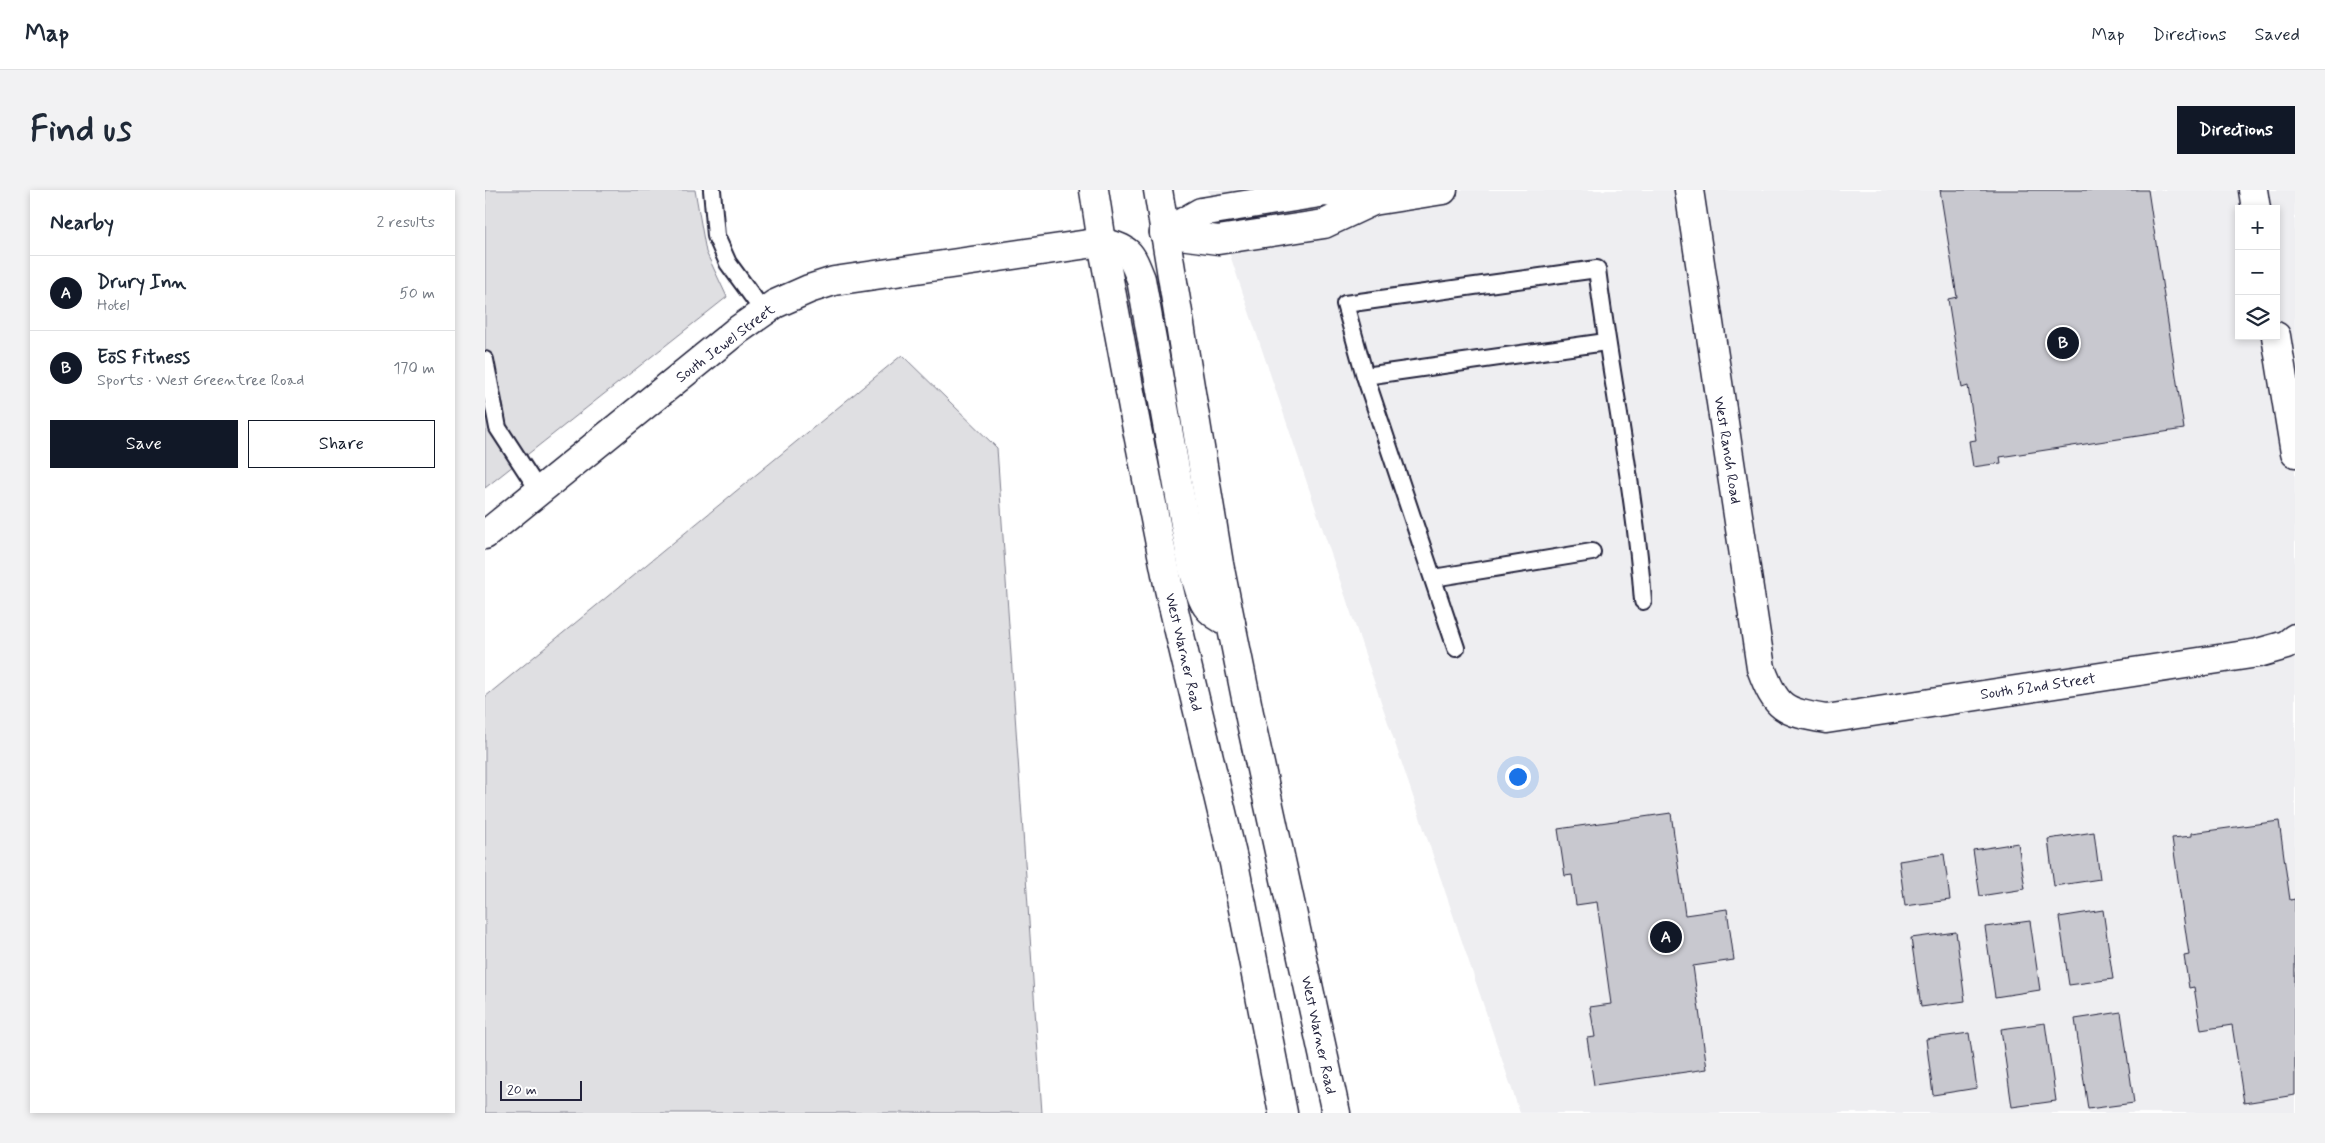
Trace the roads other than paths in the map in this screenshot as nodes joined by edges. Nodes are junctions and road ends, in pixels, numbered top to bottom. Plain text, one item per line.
1 (712, 190) edge
2 (1094, 190) edge
3 (1157, 190) edge
4 (1443, 190) edge
5 (1689, 190) edge
6 (2253, 190) edge
7 (2255, 205) edge
8 (1164, 233) junction
9 (1102, 242) junction
10 (764, 312) junction
11 (2277, 340) edge
12 (1607, 342) junction
13 (485, 360) edge
14 (1365, 376) junction
15 (2295, 453) edge
16 (539, 491) junction
17 (485, 535) edge
18 (1592, 552) dead end
19 (1433, 578) junction
20 (1643, 601) dead end
21 (1231, 623) junction
22 (2295, 638) edge
23 (1456, 648) dead end
24 (1780, 705) joint
25 (1283, 1113) edge
26 (1337, 1113) edge

1 - 10 lane
2 - 9 main road, West Warner Road
3 - 8 main road, West Warner Road
4 - 8 main road
5 - 24 main road, West Ranch Road
6 - 7 main road
8 - 21 main road, West Warner Road
9 - 10 main road, South Jewel Street
9 - 21 main road
9 - 25 main road, West Warner Road
10 - 16 main road, South Jewel Street
11 - 15 main road
12 - 14 lane
12 - 14 lane
12 - 20 lane
13 - 16 lane
14 - 19 lane
16 - 17 main road, South Jewel Street
18 - 19 lane
19 - 23 lane
21 - 26 main road, West Warner Road
22 - 24 main road, South 52nd Street

